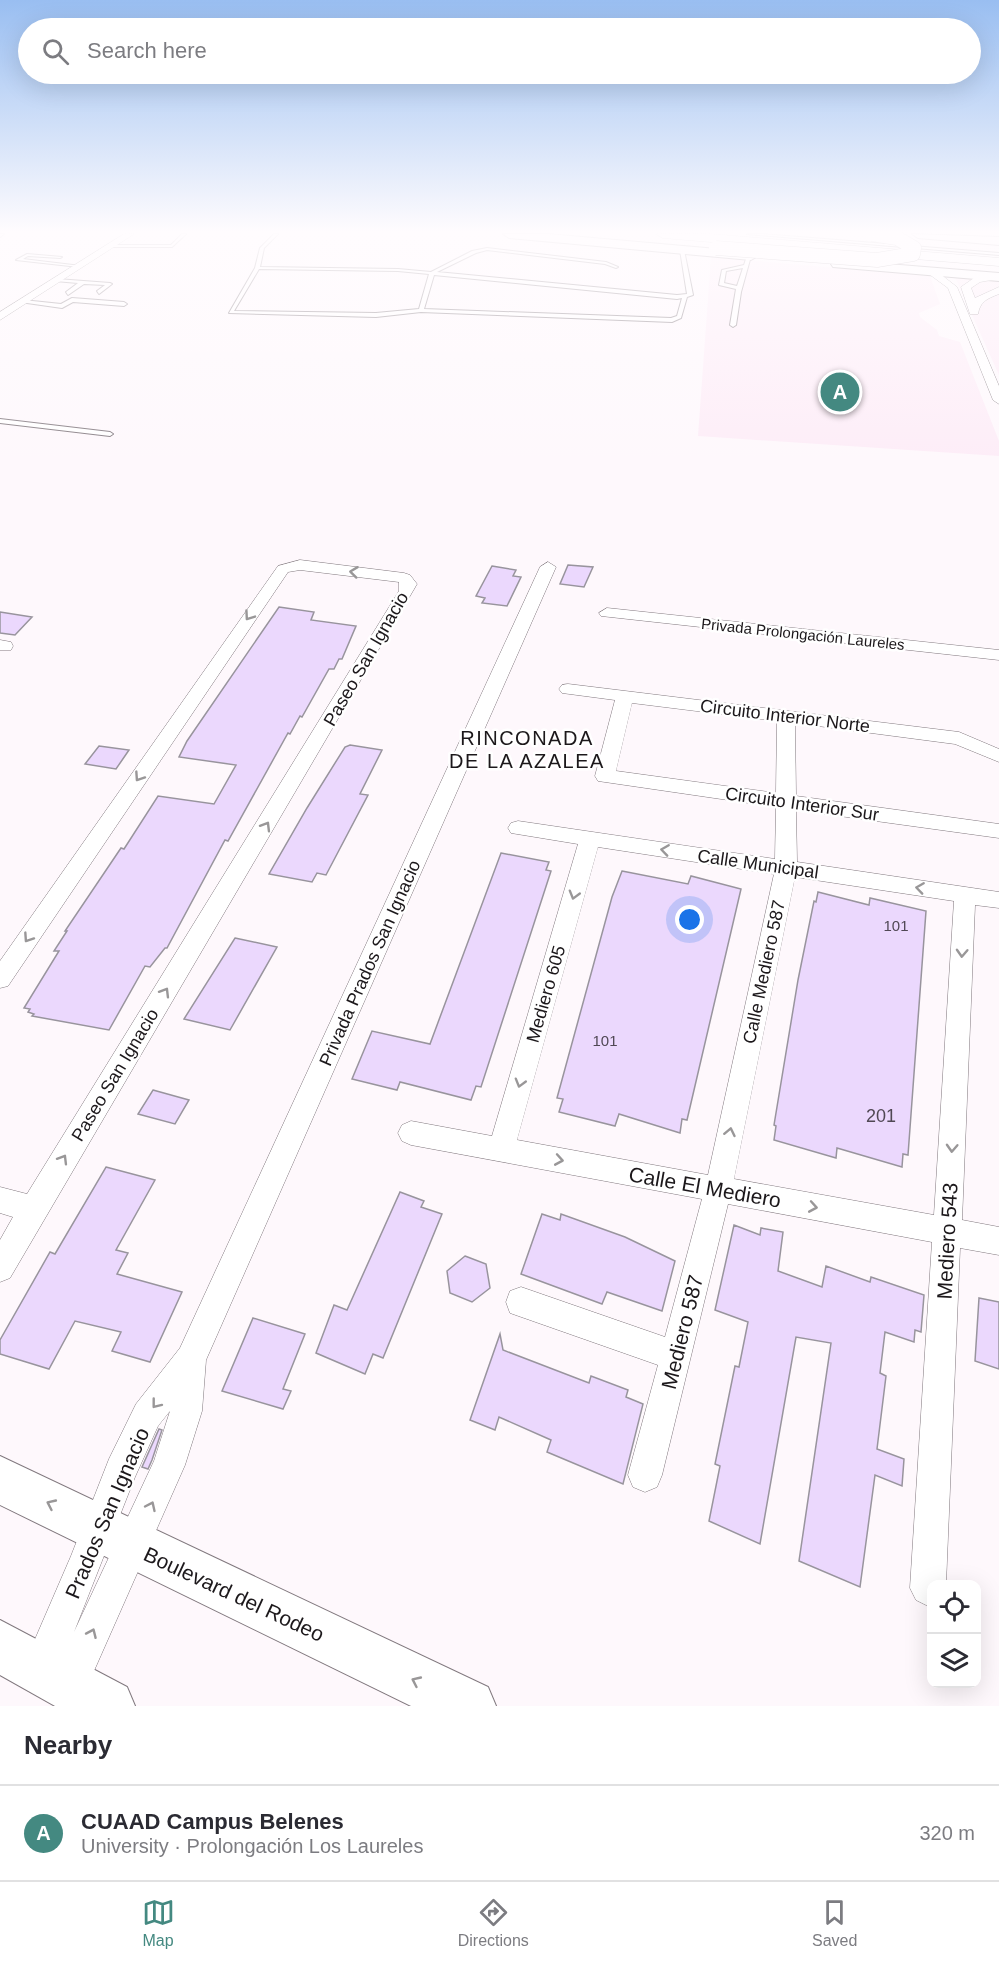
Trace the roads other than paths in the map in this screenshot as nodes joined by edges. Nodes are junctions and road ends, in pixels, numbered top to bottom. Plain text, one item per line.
1 (309, 314) edge
2 (388, 314) edge
3 (512, 314) edge
4 (680, 314) edge
5 (735, 314) edge
6 (963, 314) edge
7 (975, 314) edge
8 (733, 325) dead end
9 (981, 326) dead end
10 (999, 400) edge
11 (0, 421) edge
12 (110, 434) dead end
13 (548, 567) dead end
14 (608, 613) dead end
15 (999, 655) edge
16 (568, 689) dead end
17 (625, 696) junction
18 (786, 716) junction
19 (999, 756) edge
20 (786, 801) junction
21 (518, 828) dead end
22 (999, 831) edge
23 (590, 839) junction
24 (786, 868) junction
25 (965, 894) junction
26 (999, 900) edge
27 (0, 979) edge
28 (411, 1133) dead end
29 (501, 1150) junction
30 (718, 1190) junction
31 (0, 1200) edge
32 (33, 1209) junction
33 (947, 1231) junction
34 (999, 1241) edge
35 (0, 1268) edge
36 (521, 1302) dead end
37 (675, 1356) junction
38 (191, 1359) joint
39 (645, 1475) dead end
40 (0, 1480) edge
41 (116, 1536) junction
42 (928, 1580) edge
43 (54, 1676) edge
44 (469, 1706) edge

1 - 2 lane
3 - 4 lane
5 - 8 lane
6 - 10 street
7 - 9 street
11 - 12 lane
13 - 38 street, Privada Prados San Ignacio
14 - 15 street, Privada Prolongación Laureles
16 - 17 street, Circuito Interior Norte
17 - 18 street, Circuito Interior Norte
17 - 20 street, Circuito Interior Sur
18 - 19 street, Circuito Interior Norte
18 - 20 street, Calle Mediero 587
20 - 22 street, Circuito Interior Sur
20 - 24 street, Calle Mediero 587
21 - 23 street, Calle Municipal
24 -> 23 street, Calle Municipal
23 -> 29 street, Mediero 605
25 -> 24 street, Calle Municipal
30 -> 24 street, Calle Mediero 587
25 - 26 street, Calle Municipal
25 -> 33 street, Mediero 543
32 -> 27 street, Paseo San Ignacio
28 - 29 street, Calle El Mediero
29 -> 30 street, Calle El Mediero
30 -> 33 street, Calle El Mediero
30 - 37 street, Mediero 587
31 - 32 street
32 - 35 street, Paseo San Ignacio
33 - 34 street, Calle El Mediero
33 - 42 street, Mediero 543
36 - 37 street
37 - 39 street, Mediero 587
38 - 41 street, Prados San Ignacio
41 -> 40 main road, Boulevard del Rodeo
41 - 43 street, Prados San Ignacio
44 -> 41 main road, Boulevard del Rodeo

